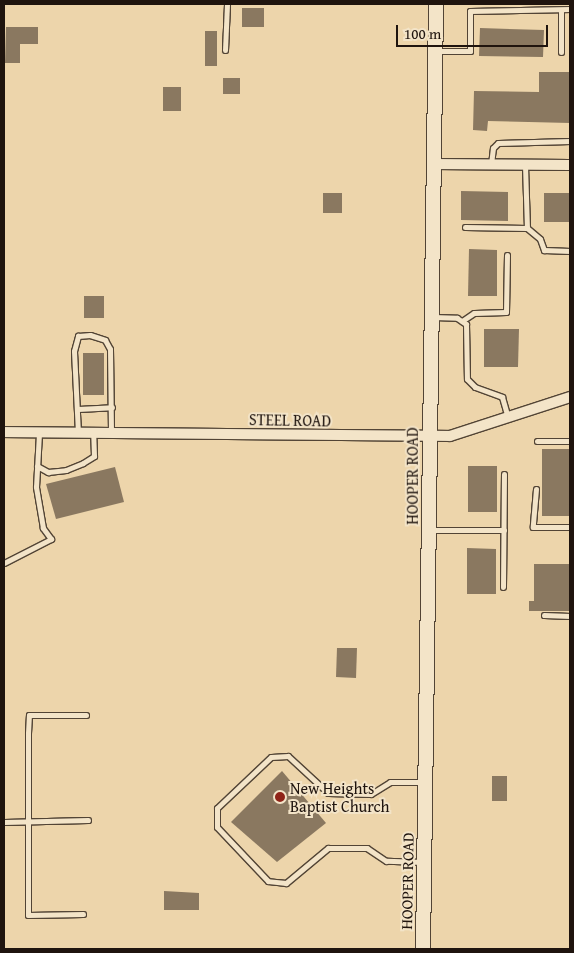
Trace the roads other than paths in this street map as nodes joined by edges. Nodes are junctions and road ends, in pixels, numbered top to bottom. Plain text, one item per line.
1 (228, 4) edge
2 (436, 4) edge
3 (570, 8) edge
4 (561, 11) junction
5 (225, 50) dead end
6 (435, 51) junction
7 (561, 52) dead end
8 (570, 141) edge
9 (434, 164) junction
10 (490, 164) junction
11 (524, 164) junction
12 (570, 164) edge
13 (466, 227) dead end
14 (526, 228) junction
15 (570, 251) edge
16 (507, 256) dead end
17 (432, 317) junction
18 (462, 321) junction
19 (570, 397) edge
20 (112, 407) junction
21 (78, 409) junction
22 (508, 418) junction
23 (4, 432) edge
24 (39, 432) junction
25 (78, 433) junction
26 (93, 433) junction
27 (111, 433) junction
28 (430, 437) junction
29 (570, 440) edge
30 (537, 441) dead end
31 (37, 466) junction
32 (504, 474) dead end
33 (536, 489) dead end
34 (570, 527) edge
35 (429, 530) junction
36 (504, 530) junction
37 (4, 563) edge
38 (504, 587) dead end
39 (544, 615) dead end
40 (570, 616) edge
41 (86, 715) dead end
42 (426, 782) junction
43 (88, 820) dead end
44 (4, 822) edge
45 (28, 822) junction
46 (424, 862) junction
47 (82, 914) dead end
48 (423, 949) edge

1 - 5 lane
2 - 6 street, HOOPER ROAD
3 - 4 lane
4 - 6 lane
4 - 7 lane
6 - 9 street, HOOPER ROAD
8 - 10 lane
9 - 10 street
9 - 17 street, HOOPER ROAD
10 - 11 street
11 - 12 street
11 - 14 lane
13 - 14 lane
14 - 15 lane
16 - 18 lane
17 - 18 lane
17 - 28 street, HOOPER ROAD
18 - 22 lane
19 - 22 street, STEEL ROAD
20 - 21 lane
20 - 21 lane
20 - 27 lane
21 - 25 lane
22 - 28 street, STEEL ROAD
23 - 24 street, STEEL ROAD
24 - 25 street, STEEL ROAD
24 - 31 lane
25 - 26 street, STEEL ROAD
26 - 27 street, STEEL ROAD
26 - 31 lane
27 - 28 street, STEEL ROAD
28 - 35 street, HOOPER ROAD
29 - 30 lane
31 - 37 lane
32 - 36 lane
33 - 34 lane
35 - 36 lane
35 - 42 street, HOOPER ROAD
36 - 38 lane
39 - 40 lane
41 - 45 lane
42 - 46 street, HOOPER ROAD
42 - 46 lane
43 - 45 lane
44 - 45 lane
45 - 47 lane
46 - 48 street, HOOPER ROAD

